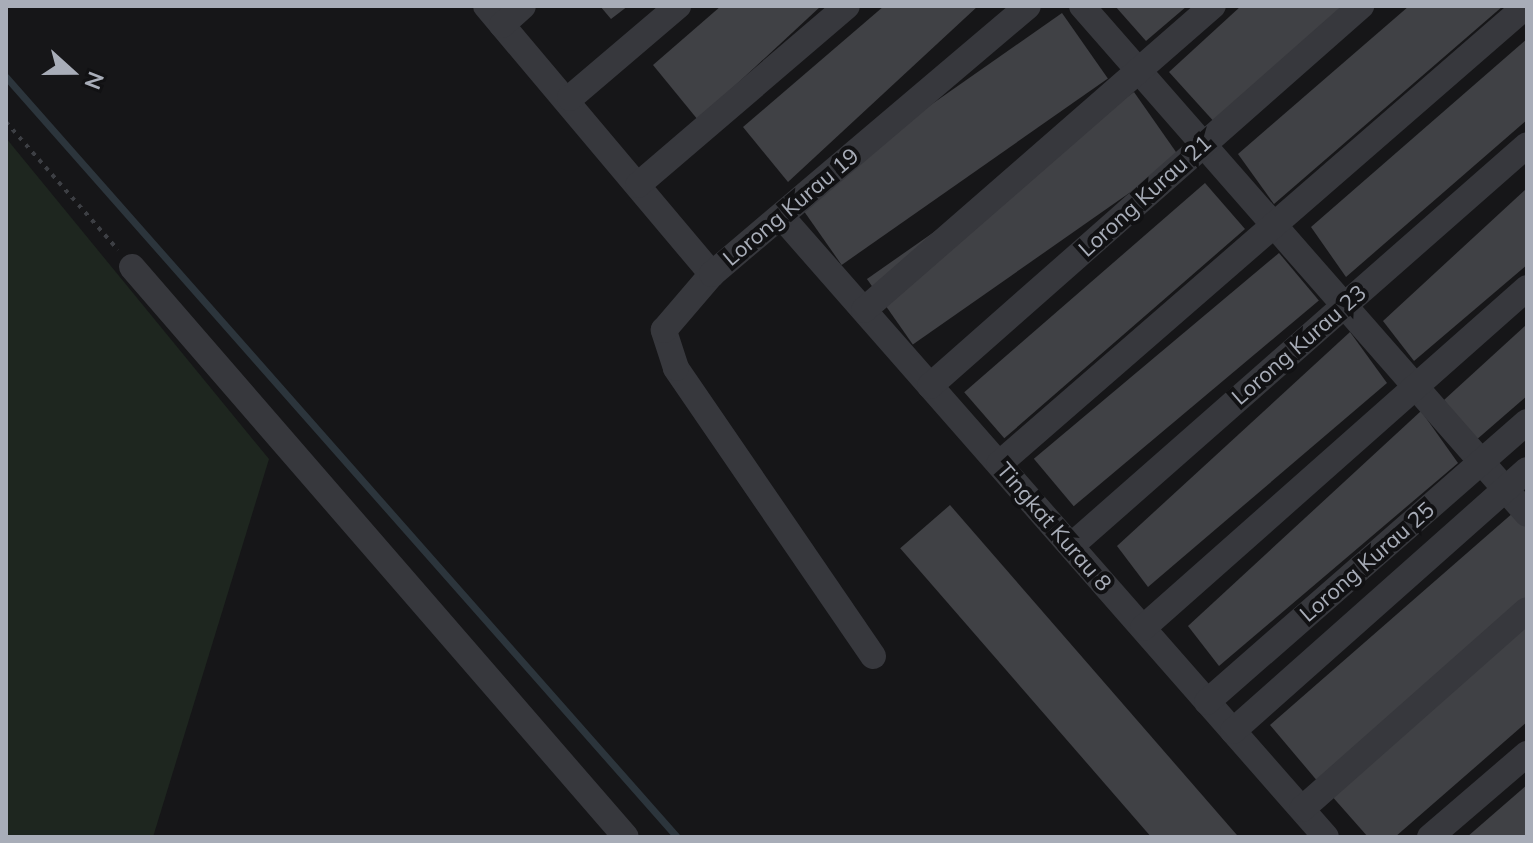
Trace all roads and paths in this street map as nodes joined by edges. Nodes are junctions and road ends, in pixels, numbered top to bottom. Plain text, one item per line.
1 (523, 6) edge
2 (678, 6) edge
3 (847, 6) edge
4 (1028, 6) edge
5 (1082, 6) edge
6 (1213, 6) edge
7 (1361, 6) edge
8 (1526, 6) edge
9 (494, 15) edge
10 (1141, 74) junction
11 (570, 98) junction
12 (6, 122) edge
13 (1203, 144) junction
14 (1527, 145) edge
15 (638, 185) junction
16 (781, 216) junction
17 (1274, 225) junction
18 (132, 267) joint
19 (712, 274) junction
20 (1527, 288) edge
21 (1344, 305) junction
22 (864, 310) junction
23 (930, 386) junction
24 (1416, 387) junction
25 (1527, 422) edge
26 (1481, 462) junction
27 (999, 464) junction
28 (1527, 470) edge
29 (1506, 489) junction
30 (1527, 514) edge
31 (1071, 546) junction
32 (1527, 610) edge
33 (1143, 628) junction
34 (873, 656) dead end
35 (1207, 702) junction
36 (1233, 731) junction
37 (1527, 754) edge
38 (1302, 809) junction
39 (626, 837) edge
40 (1326, 837) edge
41 (1430, 837) edge

1 - 9 street
2 - 11 street
3 - 15 street
4 - 16 street, Lorong Kurau 19
5 - 10 street
6 - 10 street
7 - 13 street, Lorong Kurau 21
8 - 17 street
9 - 11 street, Lorong Kurau 19
10 - 13 street
10 - 22 street
11 - 15 street, Lorong Kurau 19
12 - 18 path
13 - 17 street
13 - 23 street, Lorong Kurau 21
14 - 21 street, Lorong Kurau 23
15 - 19 street, Lorong Kurau 19
16 - 19 street, Lorong Kurau 19
16 - 22 street, Tingkat Kurau 8
17 - 21 street
17 - 27 street
18 - 39 street
19 - 34 street
20 - 24 street
21 - 24 street
21 - 31 street, Lorong Kurau 23
22 - 23 street, Tingkat Kurau 8
23 - 27 street, Tingkat Kurau 8
24 - 26 street
24 - 33 street
25 - 26 street, Lorong Kurau 25
26 - 29 street
26 - 35 street, Lorong Kurau 25
27 - 31 street, Tingkat Kurau 8
28 - 29 street, Lorong Kurau 25
29 - 30 street
29 - 36 street, Lorong Kurau 25
31 - 33 street, Tingkat Kurau 8
32 - 38 street
33 - 35 street, Tingkat Kurau 8
35 - 36 street, Tingkat Kurau 8
36 - 38 street, Tingkat Kurau 8
37 - 41 street
38 - 40 street, Tingkat Kurau 8

